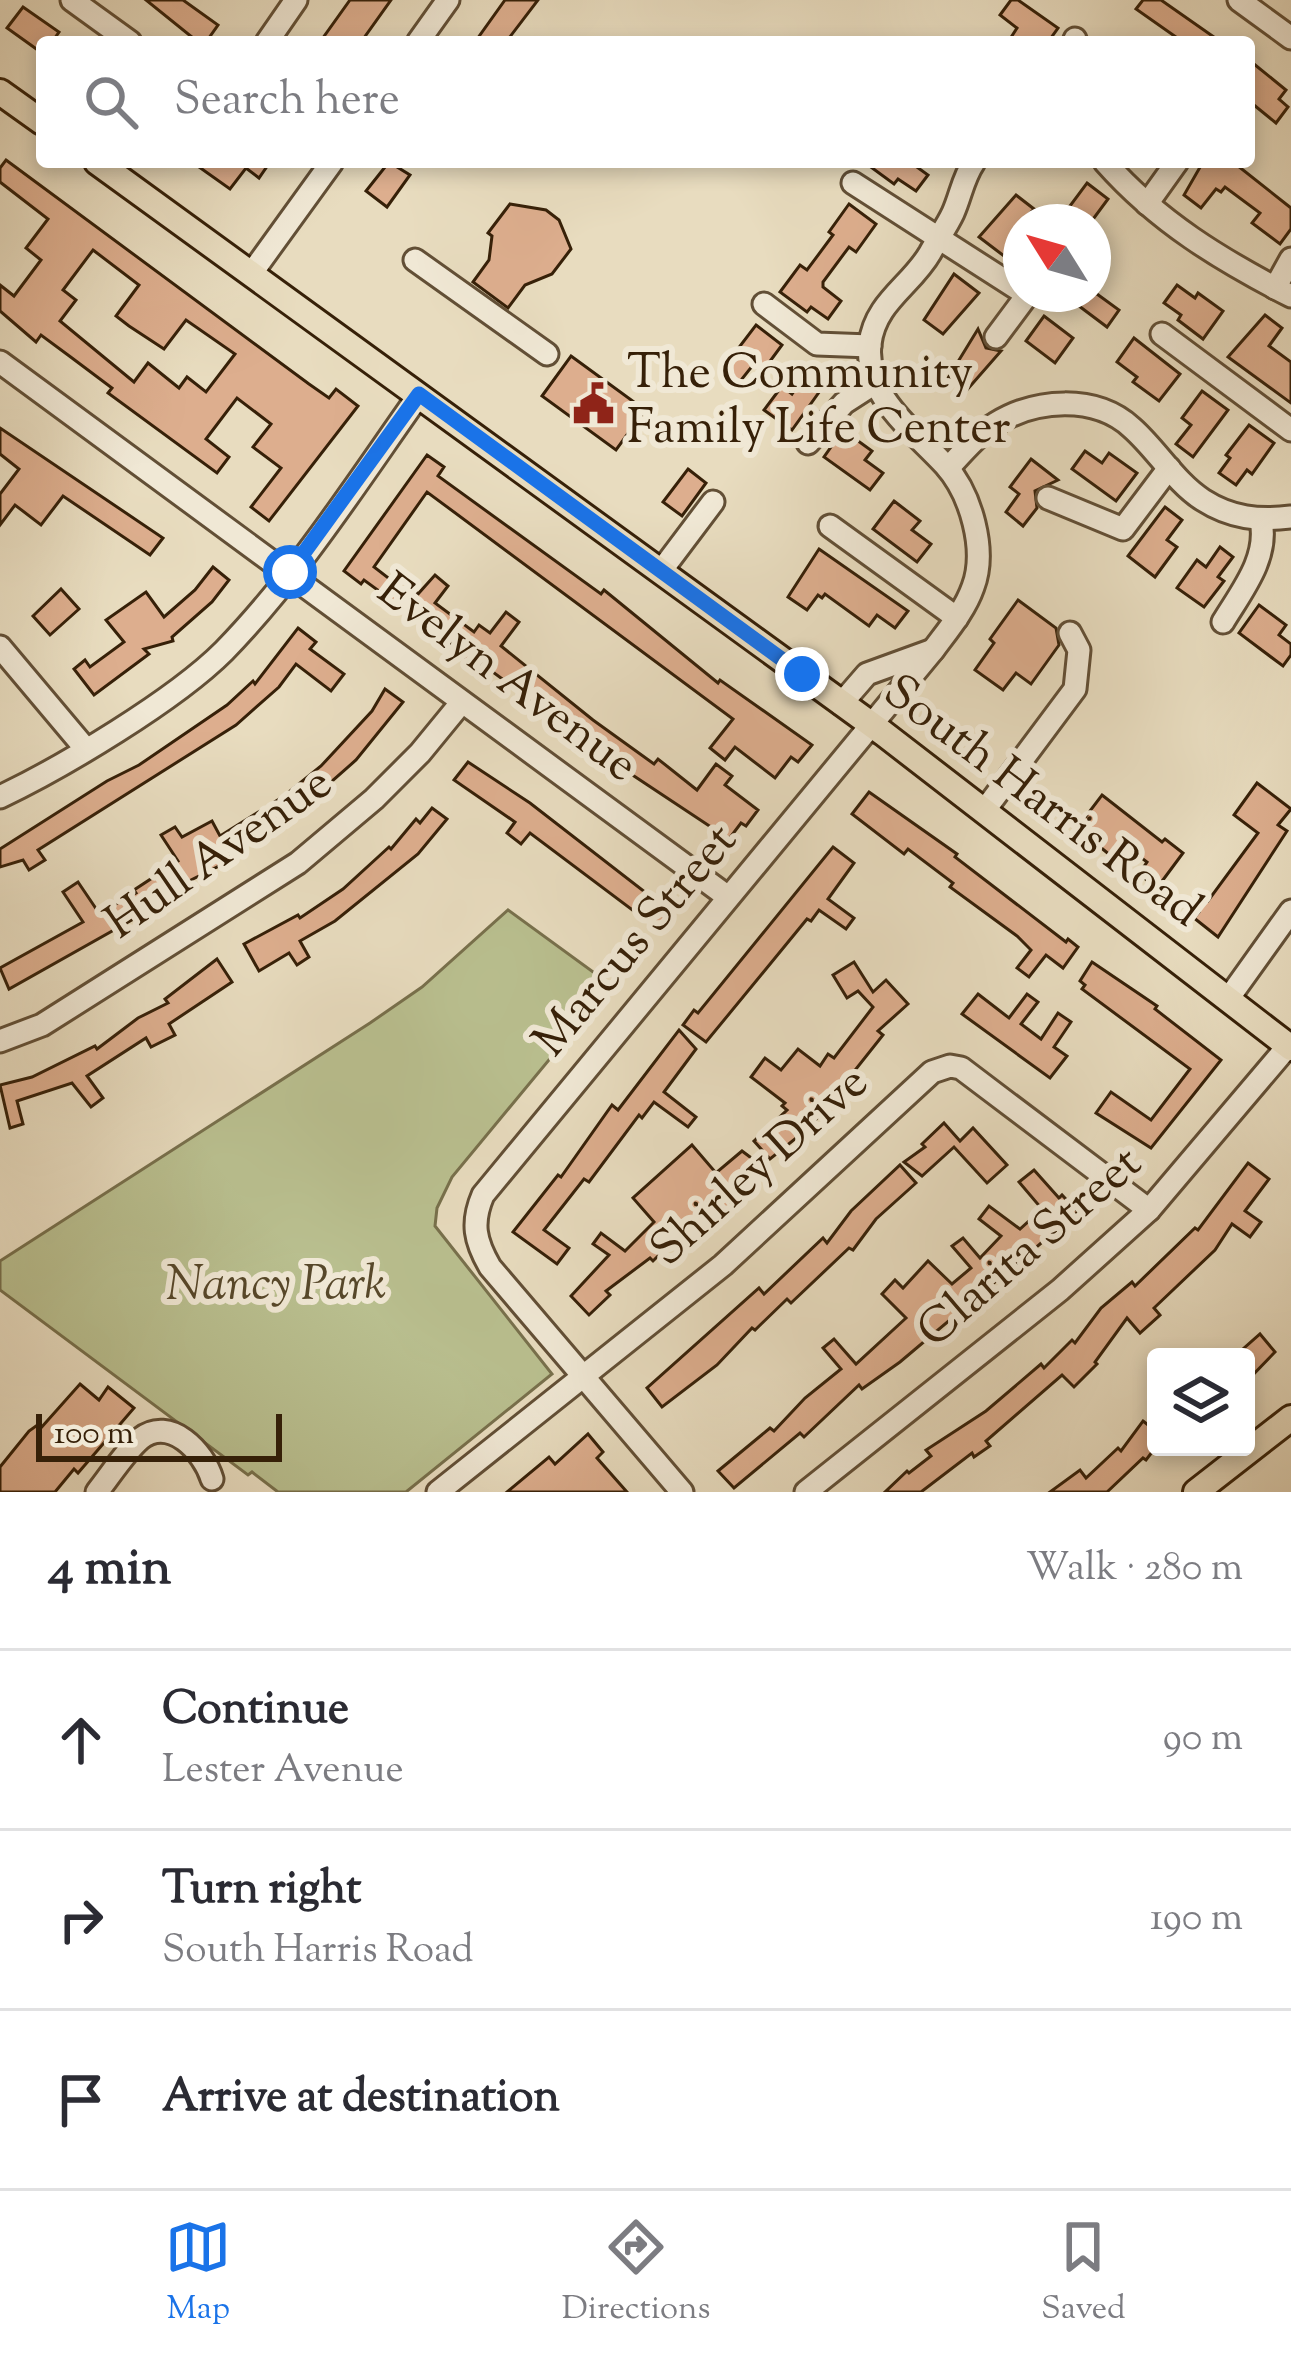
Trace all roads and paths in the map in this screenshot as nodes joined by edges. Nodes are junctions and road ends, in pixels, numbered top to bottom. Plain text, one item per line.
1 (72, 0) edge
2 (296, 0) edge
3 (448, 0) edge
4 (1239, 0) edge
5 (122, 36) edge
6 (271, 36) edge
7 (422, 36) edge
8 (1291, 38) edge
9 (0, 92) edge
10 (36, 118) edge
11 (106, 168) edge
12 (328, 168) edge
13 (971, 168) edge
14 (1111, 168) edge
15 (1173, 168) edge
16 (853, 183) dead end
17 (1147, 204) junction
18 (939, 235) junction
19 (1291, 259) edge
20 (415, 260) dead end
21 (251, 274) junction
22 (1003, 278) edge
23 (1283, 292) edge
24 (764, 304) dead end
25 (1012, 312) edge
26 (1162, 334) dead end
27 (996, 337) dead end
28 (870, 346) junction
29 (547, 354) dead end
30 (0, 362) edge
31 (875, 383) junction
32 (419, 394) junction
33 (1291, 430) edge
34 (808, 443) dead end
35 (1169, 467) junction
36 (948, 468) junction
37 (1048, 498) dead end
38 (713, 502) dead end
39 (1291, 517) edge
40 (1261, 521) junction
41 (830, 526) dead end
42 (290, 572) junction
43 (661, 572) junction
44 (957, 618) junction
45 (1223, 622) dead end
46 (1070, 633) dead end
47 (0, 647) edge
48 (934, 650) junction
49 (461, 703) junction
50 (841, 704) junction
51 (871, 724) junction
52 (85, 748) junction
53 (0, 797) edge
54 (984, 811) junction
55 (728, 897) junction
56 (1291, 911) edge
57 (1228, 999) junction
58 (0, 1041) edge
59 (1290, 1047) edge
60 (1149, 1210) junction
61 (584, 1376) junction
62 (1287, 1429) edge
63 (212, 1479) dead end
64 (97, 1492) edge
65 (438, 1492) edge
66 (682, 1492) edge
67 (806, 1492) edge
68 (1196, 1492) edge

1 - 5 street
2 - 6 street
3 - 7 street
4 - 8 street
9 - 10 main road
11 - 21 main road, South Harris Road
12 - 21 street
13 - 18 street
14 - 17 street
15 - 17 street
16 - 18 street
17 - 23 street
18 - 22 street
18 - 28 street
19 - 23 street
20 - 29 street
21 - 32 main road, South Harris Road
24 - 28 street
25 - 27 street
26 - 33 street
28 - 31 street
30 - 42 street, Evelyn Avenue
31 - 34 street
31 - 36 street
32 - 42 street
32 - 43 main road, South Harris Road
35 - 36 street
35 - 37 street
35 - 40 street
36 - 44 street, Marcus Street
38 - 43 street
39 - 40 street
40 - 45 street
41 - 44 street
42 - 49 street, Evelyn Avenue
42 - 52 street
43 - 50 main road, South Harris Road
44 - 48 street, Marcus Street
46 - 54 street
47 - 52 street
48 - 50 street
48 - 51 street, Marcus Street
49 - 55 street, Evelyn Avenue
49 - 58 street, Hull Avenue
50 - 51 main road, South Harris Road
51 - 54 main road, South Harris Road
51 - 55 street, Marcus Street
52 - 53 street
54 - 57 main road, South Harris Road
55 - 61 street, Marcus Street
56 - 57 street
57 - 59 main road, South Harris Road
59 - 60 street, Clarita Street
60 - 61 street, Shirley Drive
60 - 67 street, Clarita Street
61 - 65 street, Shirley Drive
61 - 66 street
62 - 68 main road
63 - 64 street

